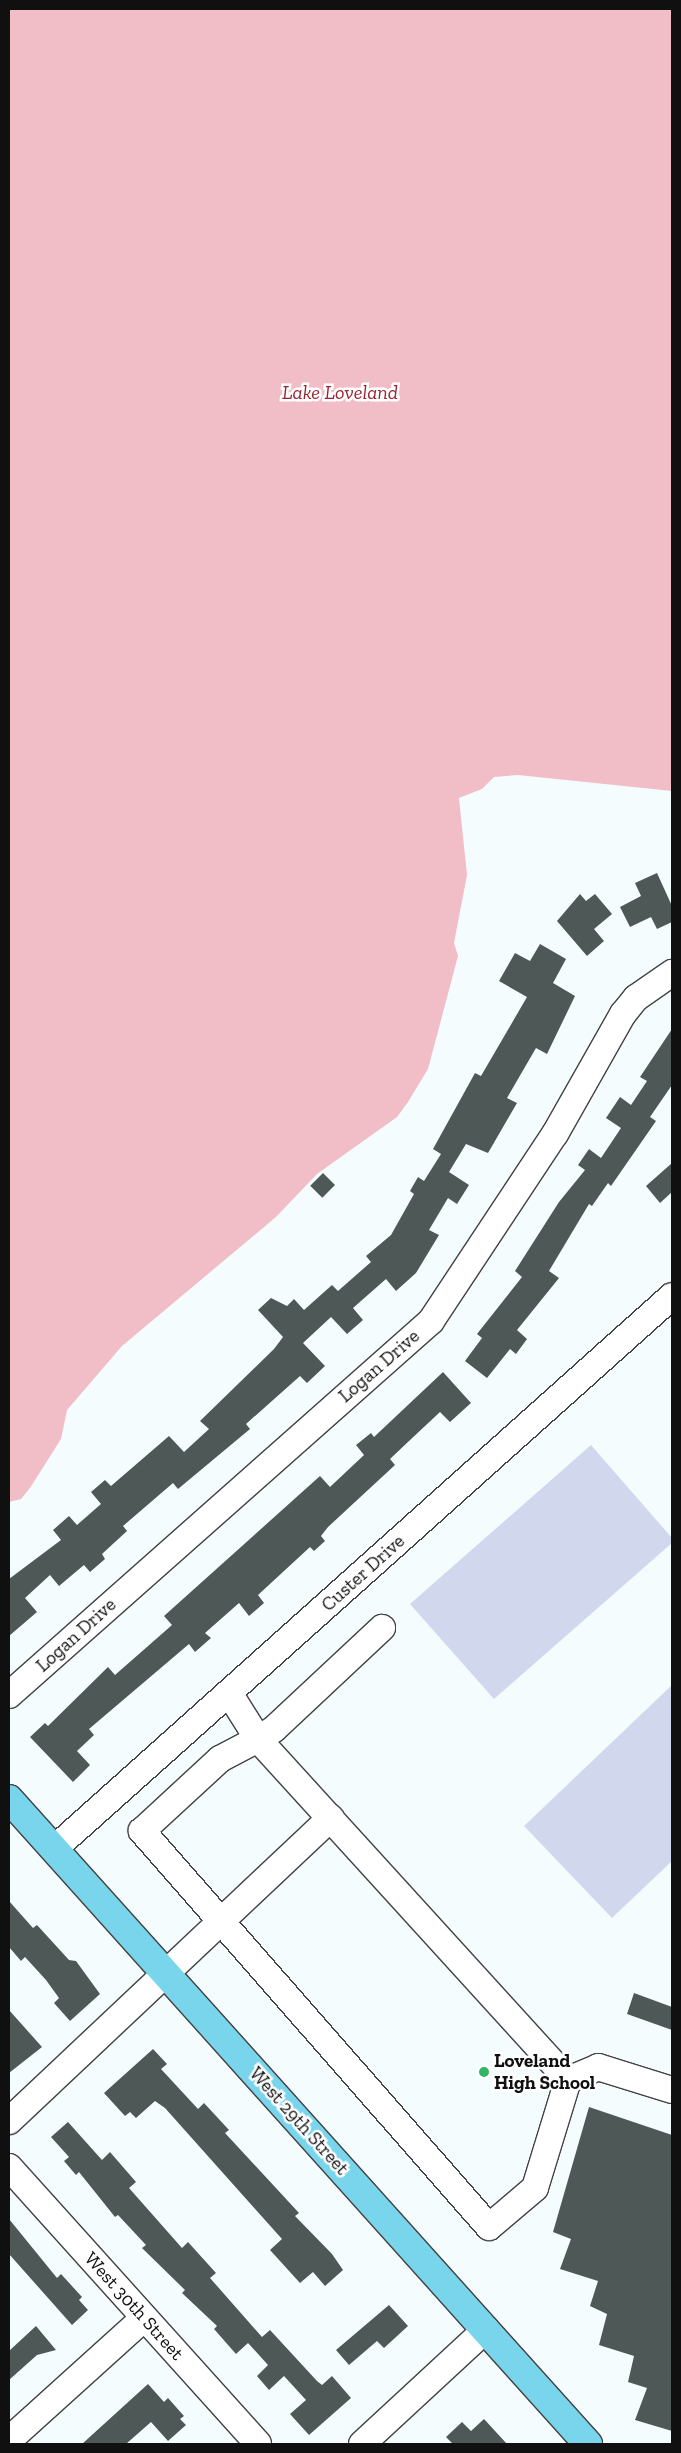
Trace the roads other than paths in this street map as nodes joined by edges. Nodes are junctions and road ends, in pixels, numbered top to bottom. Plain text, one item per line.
1 (672, 973) edge
2 (672, 1296) edge
3 (382, 1628) dead end
4 (229, 1693) junction
5 (9, 1695) edge
6 (258, 1739) junction
7 (9, 1800) edge
8 (331, 1818) junction
9 (54, 1849) junction
10 (223, 1921) junction
11 (166, 1974) junction
12 (568, 2080) junction
13 (672, 2090) edge
14 (9, 2121) edge
15 (9, 2167) edge
16 (144, 2318) junction
17 (486, 2329) junction
18 (9, 2440) edge
19 (258, 2444) edge
20 (362, 2444) edge
21 (588, 2444) edge

1 - 5 street, Logan Drive
2 - 4 street, Custer Drive
3 - 6 street
4 - 6 street
4 - 9 street, Custer Drive
6 - 8 street
6 - 10 street
7 - 9 main road, West 29th Street
8 - 10 street
8 - 12 street
9 - 11 main road, West 29th Street
10 - 11 street
10 - 12 street
11 - 14 street
11 - 17 main road, West 29th Street
12 - 13 street
15 - 16 street, West 30th Street
16 - 18 street
16 - 19 street, West 30th Street
17 - 20 street
17 - 21 main road, West 29th Street

